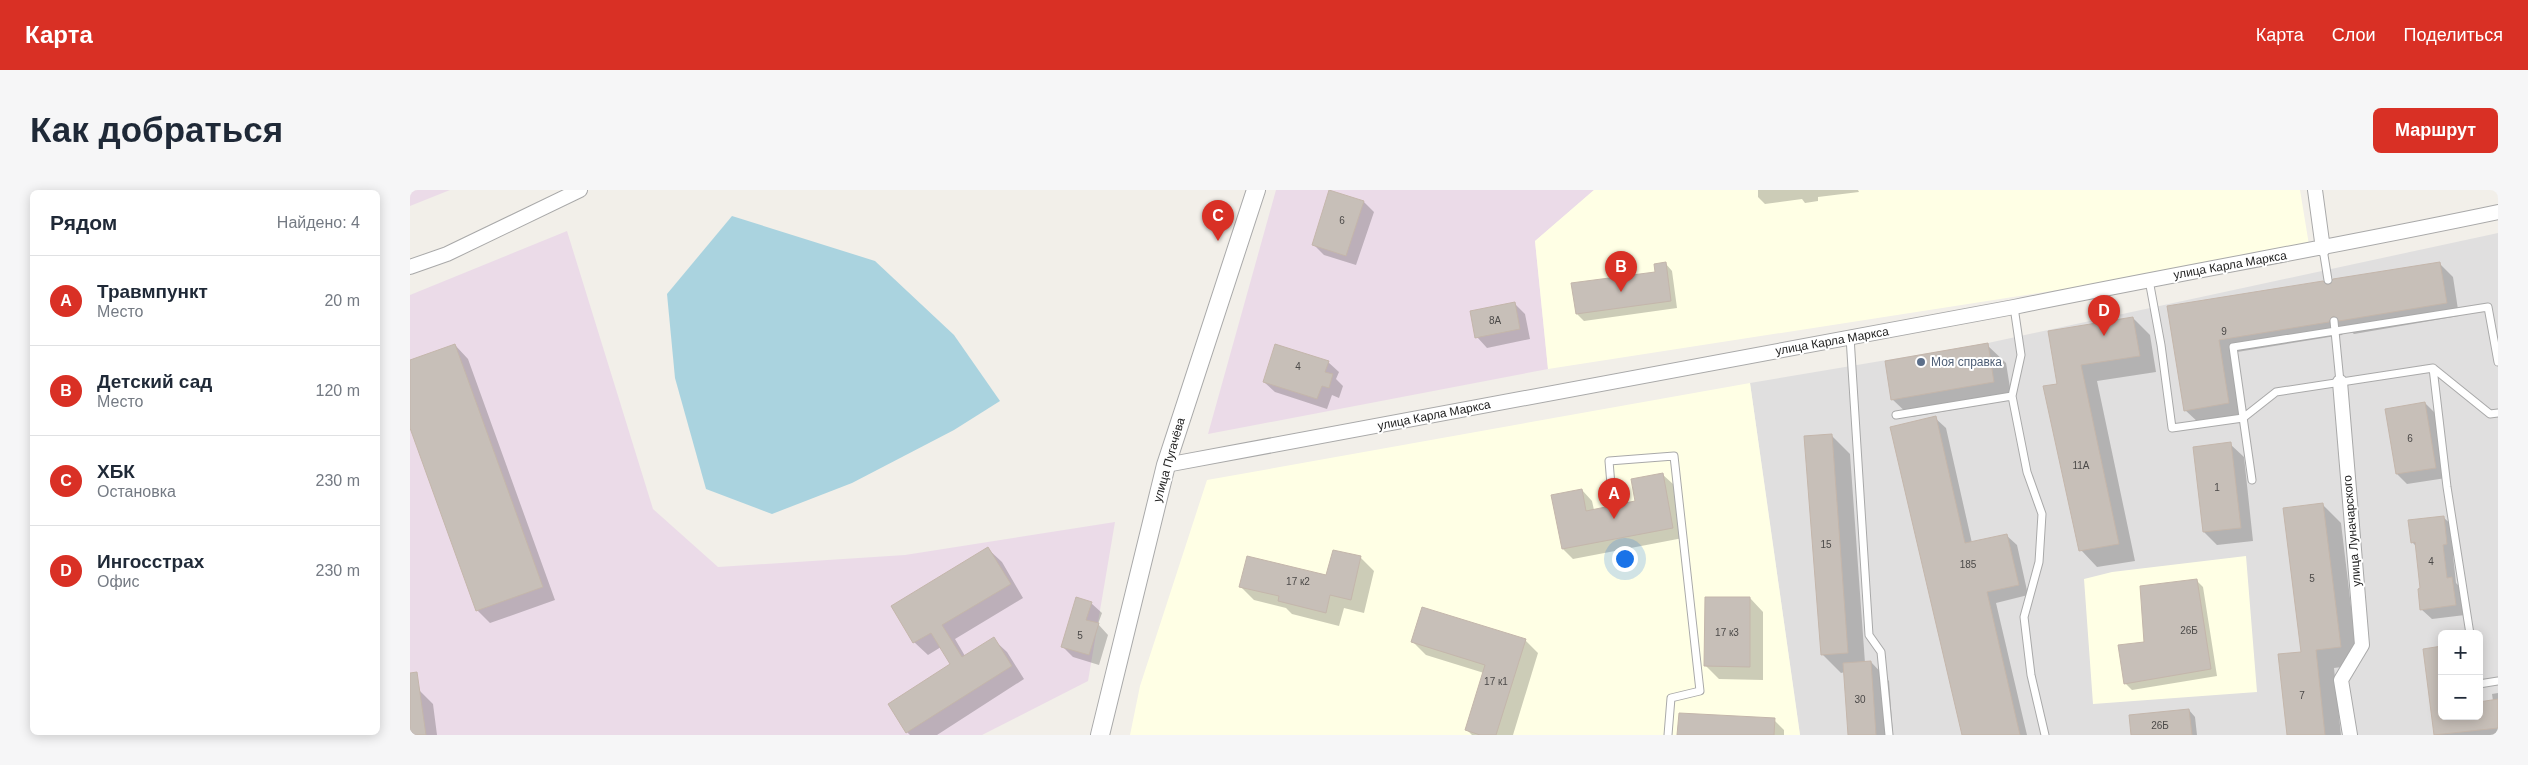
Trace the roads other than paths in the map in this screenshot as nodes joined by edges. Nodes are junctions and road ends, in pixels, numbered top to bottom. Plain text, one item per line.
1 (580, 190) edge
2 (1256, 190) edge
3 (2315, 190) edge
4 (2498, 212) edge
5 (2324, 249) junction
6 (410, 267) edge
7 (2149, 280) junction
8 (2328, 280) dead end
9 (2014, 308) junction
10 (2334, 322) dead end
11 (2335, 330) junction
12 (1850, 337) junction
13 (2498, 362) edge
14 (2433, 368) junction
15 (2340, 382) junction
16 (2012, 396) junction
17 (2498, 413) edge
18 (1896, 415) dead end
19 (2243, 418) junction
20 (1166, 465) junction
21 (2252, 480) dead end
22 (1611, 485) dead end
23 (2469, 630) edge
24 (2498, 682) edge
25 (2483, 684) edge
26 (1100, 735) edge
27 (1668, 735) edge
28 (1889, 735) edge
29 (2044, 735) edge
30 (2350, 735) edge

1 - 6 street
2 - 20 street, улица Пугачёва
3 - 5 street
4 - 5 street, улица Карла Маркса
5 - 7 street, улица Карла Маркса
5 - 8 lane
7 - 9 street, улица Карла Маркса
7 - 19 lane
9 - 12 street, улица Карла Маркса
9 - 16 lane
10 - 11 lane, улица Луначарского
11 - 13 lane
11 - 15 lane, улица Луначарского
11 - 19 lane
12 - 20 street, улица Карла Маркса
12 - 28 lane
14 - 15 lane
14 - 17 lane
14 - 23 lane
15 - 19 lane
15 - 30 street, улица Луначарского
16 - 18 lane
16 - 29 lane
19 - 21 lane
20 - 26 street, улица Пугачёва
22 - 27 lane
24 - 25 lane

